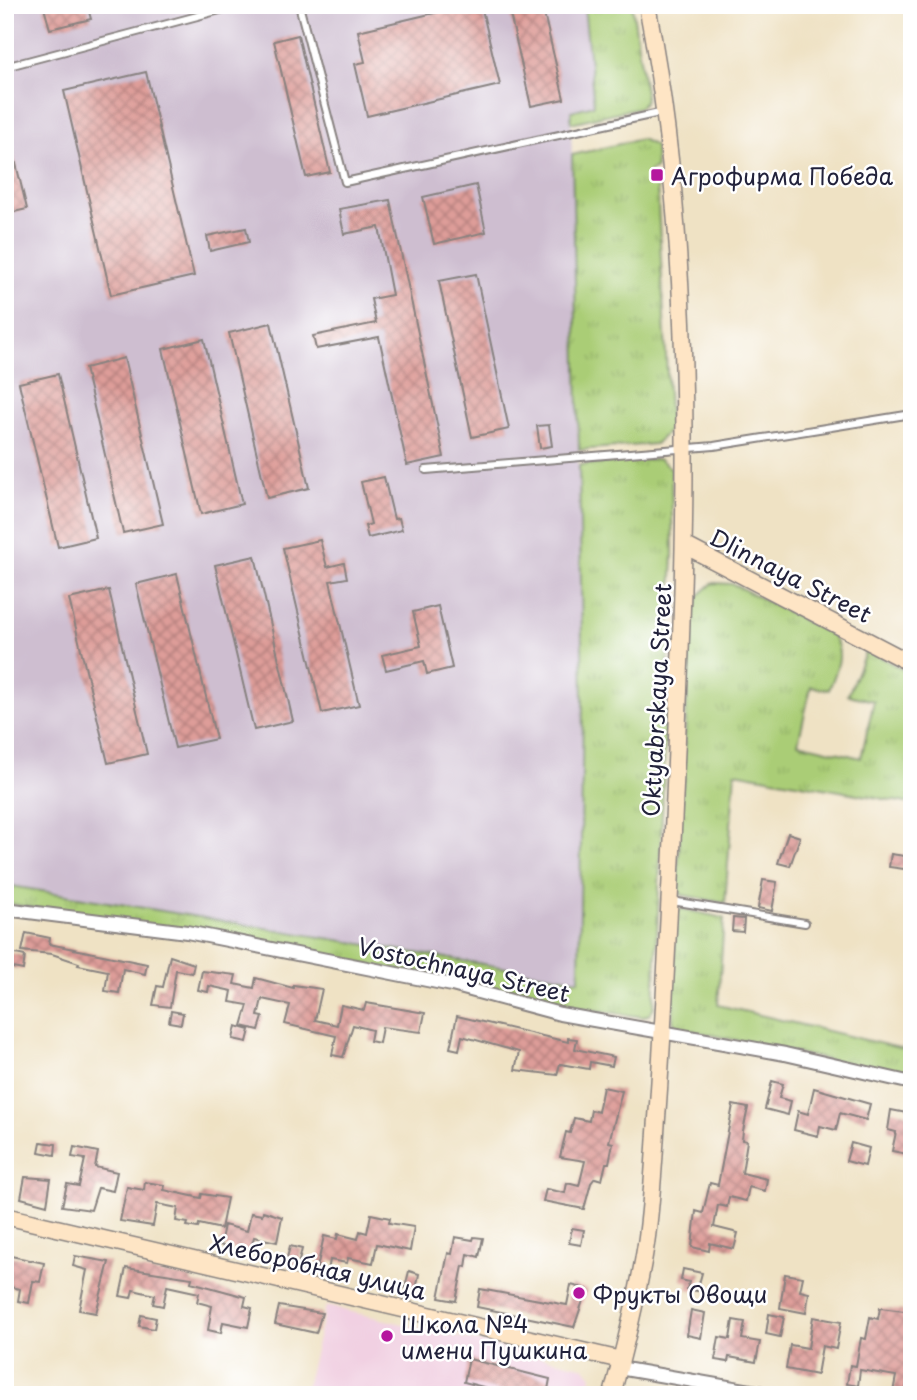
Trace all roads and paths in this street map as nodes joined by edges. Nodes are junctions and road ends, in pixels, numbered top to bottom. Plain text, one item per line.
1 (239, 5) edge
2 (299, 5) edge
3 (648, 5) edge
4 (5, 68) edge
5 (666, 112) junction
6 (912, 414) edge
7 (685, 448) junction
8 (426, 470) dead end
9 (686, 546) junction
10 (912, 664) edge
11 (670, 901) junction
12 (5, 909) edge
13 (805, 923) dead end
14 (663, 1032) junction
15 (912, 1083) edge
16 (5, 1216) edge
17 (620, 1364) junction
18 (612, 1395) edge
19 (774, 1395) edge

1 - 4 lane
2 - 5 lane
3 - 5 street, Oktyabrskaya Street
5 - 7 street, Oktyabrskaya Street
6 - 7 lane
7 - 8 lane
7 - 9 street, Oktyabrskaya Street
9 - 10 street, Dlinnaya Street
9 - 11 street, Oktyabrskaya Street
11 - 13 lane
11 - 14 street, Oktyabrskaya Street
12 - 14 street, Vostochnaya Street
14 - 15 street, Vostochnaya Street
14 - 17 street, Oktyabrskaya Street
16 - 17 street, Хлеборобная улица
17 - 18 street, Oktyabrskaya Street
17 - 19 street, Хлеборобная улица

